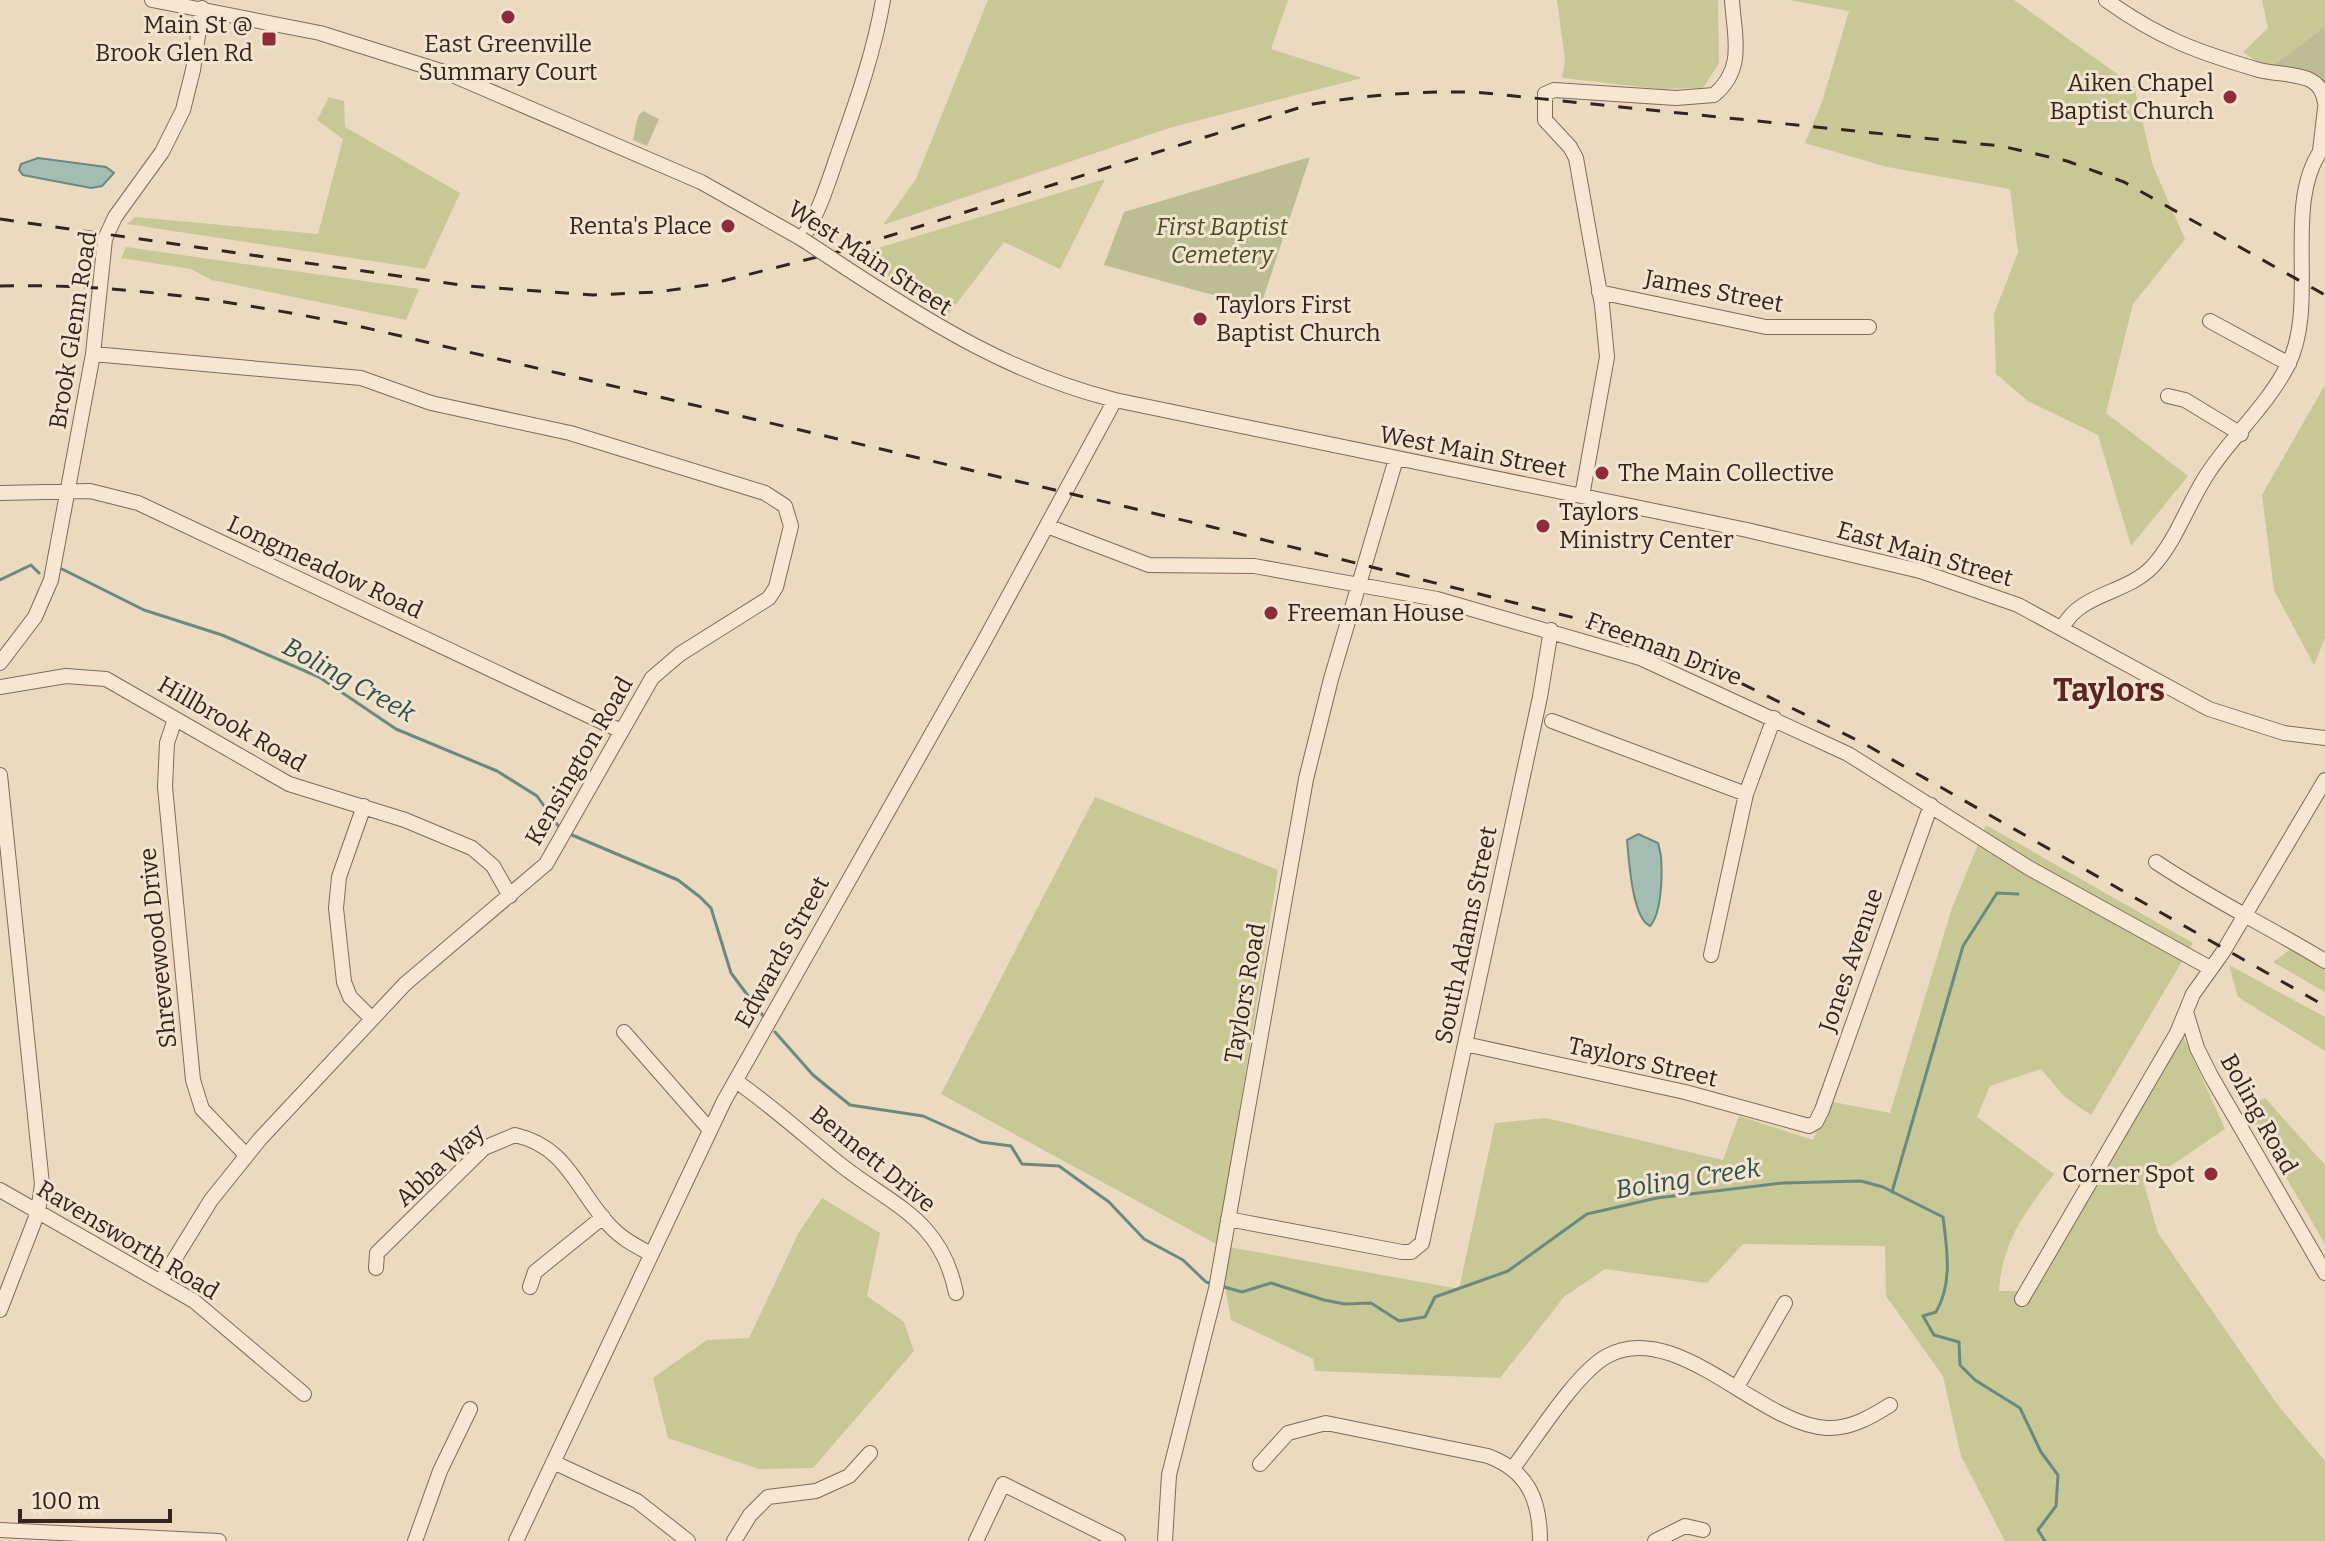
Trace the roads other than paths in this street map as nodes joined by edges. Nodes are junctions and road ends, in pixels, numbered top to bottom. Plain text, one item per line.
1 (152, 0) edge
2 (883, 0) edge
3 (1732, 0) edge
4 (2106, 0) edge
5 (202, 8) junction
6 (2325, 106) edge
7 (2322, 148) edge
8 (802, 239) junction
9 (1599, 292) junction
10 (2210, 321) dead end
11 (1869, 327) dead end
12 (93, 354) junction
13 (2289, 364) junction
14 (2168, 396) dead end
15 (1115, 400) junction
16 (2241, 434) junction
17 (1396, 459) junction
18 (69, 490) junction
19 (0, 493) edge
20 (1582, 496) junction
21 (1047, 526) junction
22 (1357, 587) junction
23 (2063, 627) junction
24 (1551, 630) junction
25 (0, 663) edge
26 (0, 687) edge
27 (1774, 718) junction
28 (175, 719) junction
29 (1552, 721) dead end
30 (619, 730) junction
31 (2325, 738) edge
32 (0, 775) edge
33 (2325, 780) edge
34 (1746, 794) junction
35 (1931, 805) junction
36 (364, 806) junction
37 (2156, 862) dead end
38 (510, 896) junction
39 (2245, 916) junction
40 (1711, 955) dead end
41 (2325, 961) edge
42 (2210, 968) junction
43 (2187, 1015) junction
44 (372, 1019) junction
45 (624, 1032) dead end
46 (1465, 1044) junction
47 (736, 1081) junction
48 (1809, 1126) joint
49 (710, 1130) junction
50 (246, 1155) junction
51 (0, 1190) edge
52 (38, 1212) junction
53 (603, 1217) junction
54 (1228, 1219) junction
55 (651, 1254) junction
56 (376, 1268) dead end
57 (2325, 1273) edge
58 (161, 1281) junction
59 (530, 1287) dead end
60 (956, 1293) dead end
61 (2022, 1299) dead end
62 (1785, 1303) dead end
63 (0, 1310) edge
64 (1737, 1387) junction
65 (304, 1394) dead end
66 (1890, 1405) dead end
67 (470, 1409) dead end
68 (870, 1453) dead end
69 (553, 1462) junction
70 (1260, 1464) dead end
71 (1513, 1468) junction
72 (0, 1530) edge
73 (1703, 1530) dead end
74 (42, 1536) edge
75 (219, 1541) edge
76 (415, 1541) edge
77 (516, 1541) edge
78 (688, 1541) edge
79 (734, 1541) edge
80 (976, 1541) edge
81 (1118, 1541) edge
82 (1165, 1541) edge
83 (1540, 1541) edge
84 (1655, 1541) edge

1 - 5 street, West Main Street
2 - 8 street
3 - 9 street
4 - 6 street
5 - 8 street, West Main Street
5 - 12 street, Brook Glenn Road
6 - 7 street
7 - 13 street
8 - 15 street, West Main Street, bridge
9 - 11 street, James Street
9 - 20 street
10 - 13 street
12 - 18 street, Brook Glenn Road
12 - 30 street, Kensington Road
13 - 16 street
14 - 16 street
15 - 17 street, West Main Street
15 - 21 street, Edwards Street
16 - 23 street
17 - 20 street, West Main Street
17 - 22 street, Taylors Road
18 - 19 street, Longmeadow Road
18 - 25 street, Brook Glenn Road
18 - 30 street, Longmeadow Road
20 - 23 street, East Main Street
21 - 22 street, Freeman Drive
21 - 47 street, Edwards Street
22 - 24 street, Freeman Drive
22 - 54 street, Taylors Road
23 - 31 street, East Main Street
24 - 27 street, Freeman Drive
24 - 46 street, South Adams Street
26 - 28 street, Hillbrook Road
27 - 34 street
27 - 35 street, Freeman Drive
28 - 36 street, Hillbrook Road
28 - 50 street, Shrevewood Drive
29 - 34 street
30 - 38 street, Kensington Road
32 - 52 street
33 - 39 street
34 - 40 street
35 - 42 street, Freeman Drive
35 - 48 street, Jones Avenue
36 - 38 street, Hillbrook Road
36 - 44 street
37 - 39 street
38 - 44 street, Kensington Road
39 - 41 street
39 - 42 street
42 - 43 street
43 - 57 street, Boling Road
43 - 61 street
44 - 50 street, Kensington Road
45 - 49 street
46 - 48 street, Taylors Street
46 - 54 street, South Adams Street
47 - 49 street, Edwards Street
47 - 60 street, Bennett Drive
49 - 55 street, Edwards Street
50 - 58 street, Kensington Road
51 - 52 street, Ravensworth Road
52 - 58 street, Ravensworth Road
52 - 63 street
53 - 55 street, Abba Way
53 - 56 street, Abba Way
53 - 59 street
54 - 82 street, Taylors Road
55 - 69 street, Edwards Street
58 - 65 street, Ravensworth Road
62 - 64 street
64 - 66 street
64 - 71 street
67 - 76 street
68 - 79 street
69 - 77 street, Edwards Street
69 - 78 street
70 - 71 street
71 - 83 street
72 - 74 street
73 - 84 street
74 - 75 street
80 - 81 street

